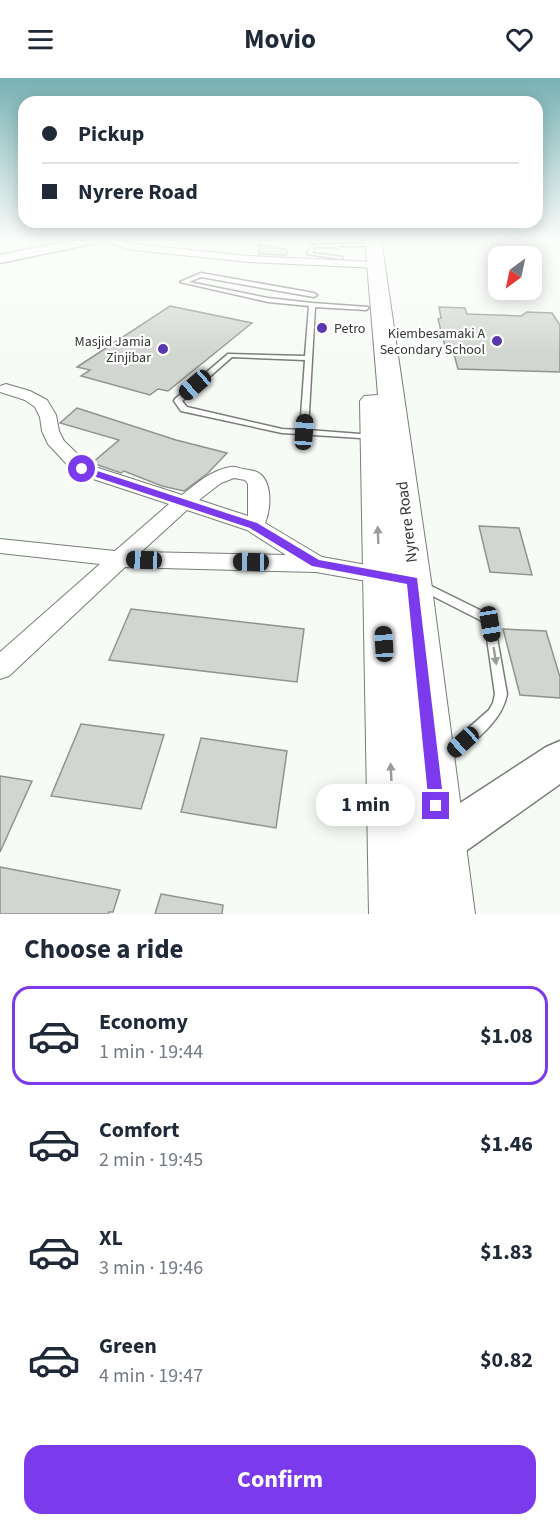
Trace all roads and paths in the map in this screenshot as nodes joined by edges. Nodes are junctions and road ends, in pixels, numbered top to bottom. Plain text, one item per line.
1 (193, 278) edge
2 (218, 278) edge
3 (360, 278) edge
4 (361, 278) edge
5 (246, 283) junction
6 (231, 294) junction
7 (314, 295) dead end
8 (312, 305) junction
9 (366, 308) junction
10 (309, 358) junction
11 (6, 389) dead end
12 (304, 432) junction
13 (385, 438) junction
14 (184, 502) junction
15 (254, 525) junction
16 (0, 546) edge
17 (123, 559) junction
18 (316, 564) junction
19 (379, 576) junction
20 (413, 581) junction
21 (0, 668) edge
22 (560, 760) edge
23 (433, 769) junction
24 (418, 847) junction
25 (397, 914) edge
26 (447, 914) edge

1 - 6 lane
2 - 5 lane
3 - 13 main road, Nyrere Road
4 - 9 main road, Nyrere Road
5 - 6 lane
5 - 7 lane
6 - 8 lane
8 - 9 lane
8 - 10 lane
9 - 13 main road, Nyrere Road
10 - 12 lane
10 - 12 lane
11 - 14 street
12 - 13 lane
19 -> 13 main road, Nyrere Road
13 - 20 main road, Nyrere Road
14 - 15 street
14 - 15 street
14 - 17 street
15 - 18 street
16 - 17 street
17 - 18 street
17 - 21 street
18 - 19 street
19 - 20 street
24 -> 19 main road, Nyrere Road
20 - 23 main road, Nyrere Road
20 -> 23 lane
22 - 24 main road
23 - 24 main road, Nyrere Road
24 - 25 main road, Nyrere Road
24 - 26 main road, Nyrere Road

